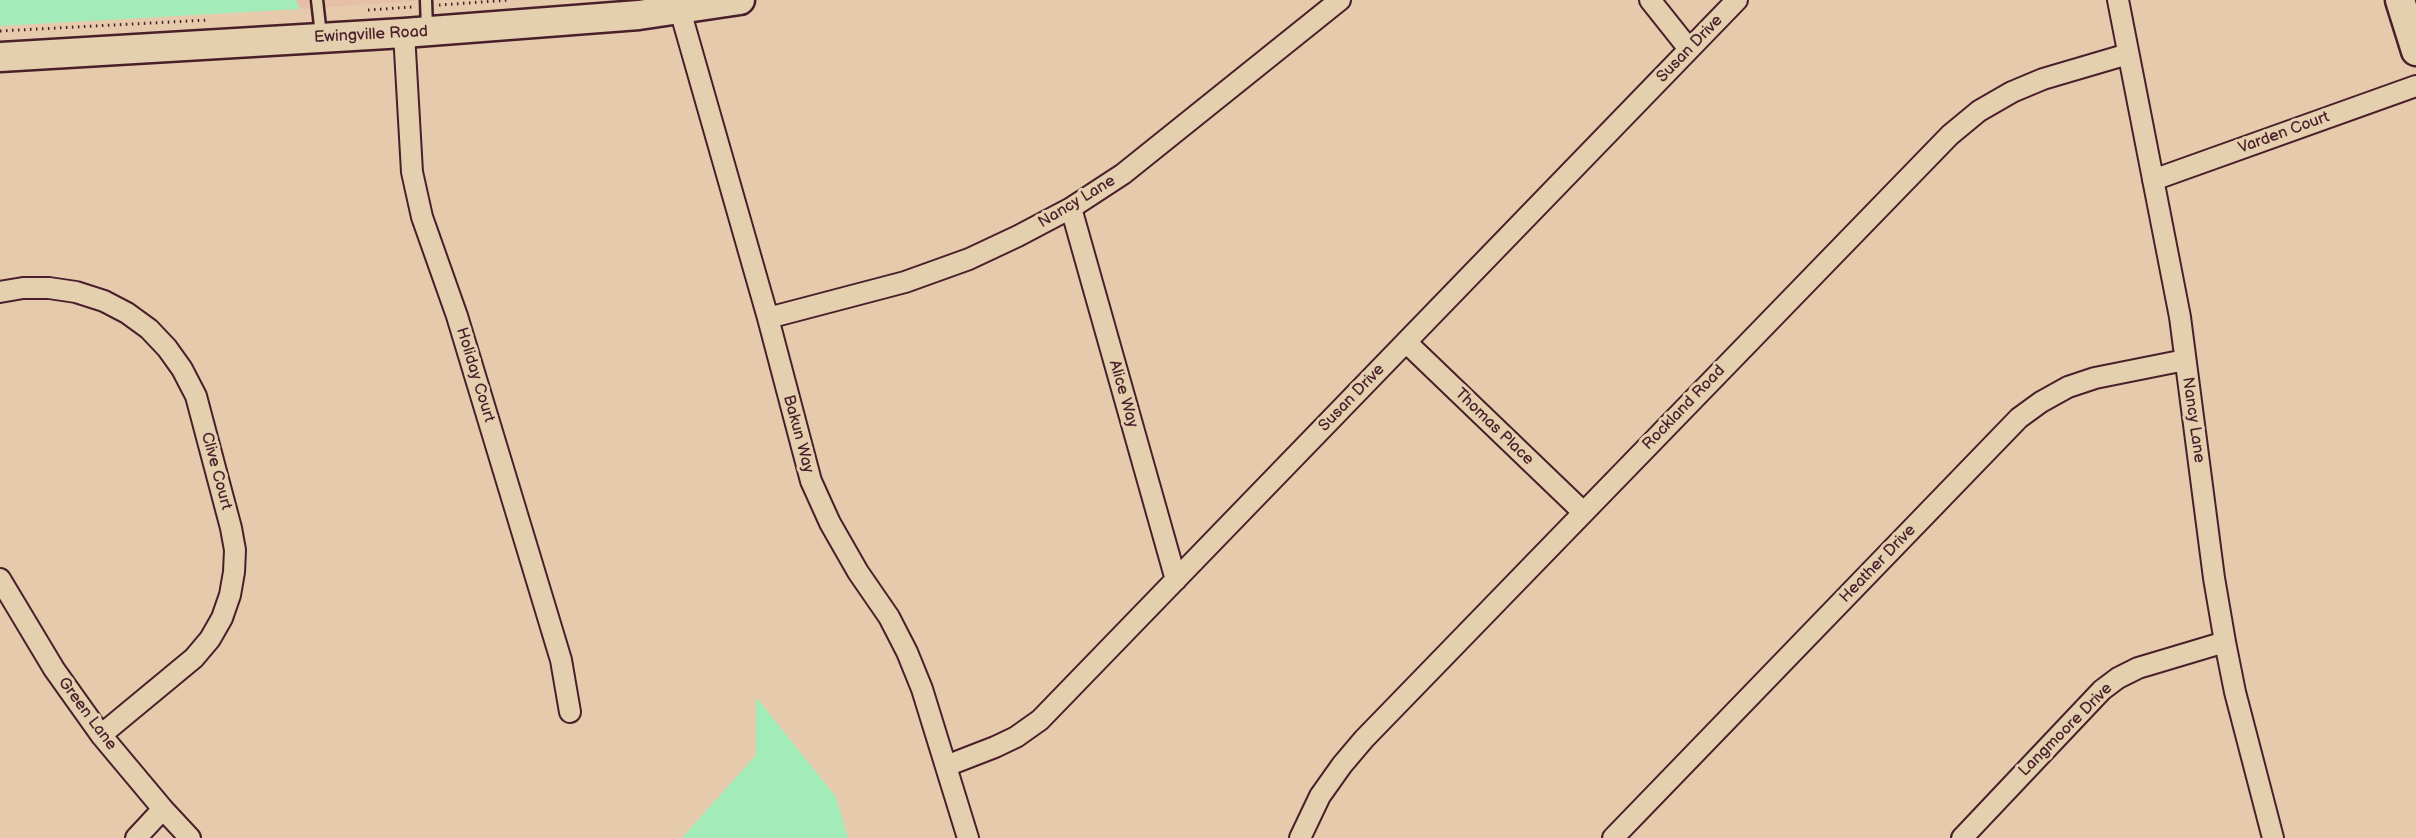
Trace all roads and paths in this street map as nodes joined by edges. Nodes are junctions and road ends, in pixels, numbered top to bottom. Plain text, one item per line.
1 (317, 0) edge
2 (510, 0) edge
3 (740, 0) edge
4 (1340, 0) edge
5 (1650, 0) edge
6 (1737, 0) edge
7 (2118, 0) edge
8 (680, 10) junction
9 (358, 11) dead end
10 (2408, 15) edge
11 (421, 18) edge
12 (215, 20) dead end
13 (0, 31) edge
14 (321, 37) junction
15 (1689, 49) junction
16 (2416, 51) edge
17 (2128, 54) junction
18 (0, 57) edge
19 (2416, 86) edge
20 (2153, 180) junction
21 (1071, 208) junction
22 (0, 292) edge
23 (768, 318) junction
24 (1406, 342) junction
25 (2185, 360) junction
26 (1583, 512) junction
27 (0, 579) edge
28 (1176, 580) junction
29 (2225, 642) junction
30 (570, 712) dead end
31 (101, 735) junction
32 (946, 766) junction
33 (163, 809) junction
34 (136, 838) edge
35 (190, 838) edge
36 (968, 838) edge
37 (1300, 838) edge
38 (1614, 838) edge
39 (1962, 838) edge
40 (2273, 838) edge

1 - 14 lane
2 - 11 path
3 - 8 main road, Ewingville Road
4 - 21 street, Nancy Lane
5 - 15 street
6 - 15 street, Susan Drive
7 - 17 street, Nancy Lane
8 - 11 main road, Ewingville Road
8 - 23 street, Bakun Way
9 - 11 path
10 - 16 main road
11 - 14 main road, Ewingville Road
11 - 30 street, Holiday Court
12 - 13 path
14 - 18 main road, Ewingville Road
15 - 24 street, Susan Drive
17 - 20 street, Nancy Lane
17 - 26 street, Rockland Road
19 - 20 street, Varden Court
20 - 25 street, Nancy Lane
21 - 23 street, Nancy Lane
21 - 28 street, Alice Way
22 - 31 street, Clive Court
23 - 32 street, Bakun Way
24 - 26 street, Thomas Place
24 - 28 street, Susan Drive
25 - 29 street, Nancy Lane
25 - 38 street, Heather Drive
26 - 37 street, Rockland Road
27 - 31 street, Green Lane
28 - 32 street, Susan Drive
29 - 39 street, Langmoore Drive
29 - 40 street, Nancy Lane
31 - 33 street, Green Lane
32 - 36 street, Bakun Way
33 - 34 street
33 - 35 street, Green Lane

